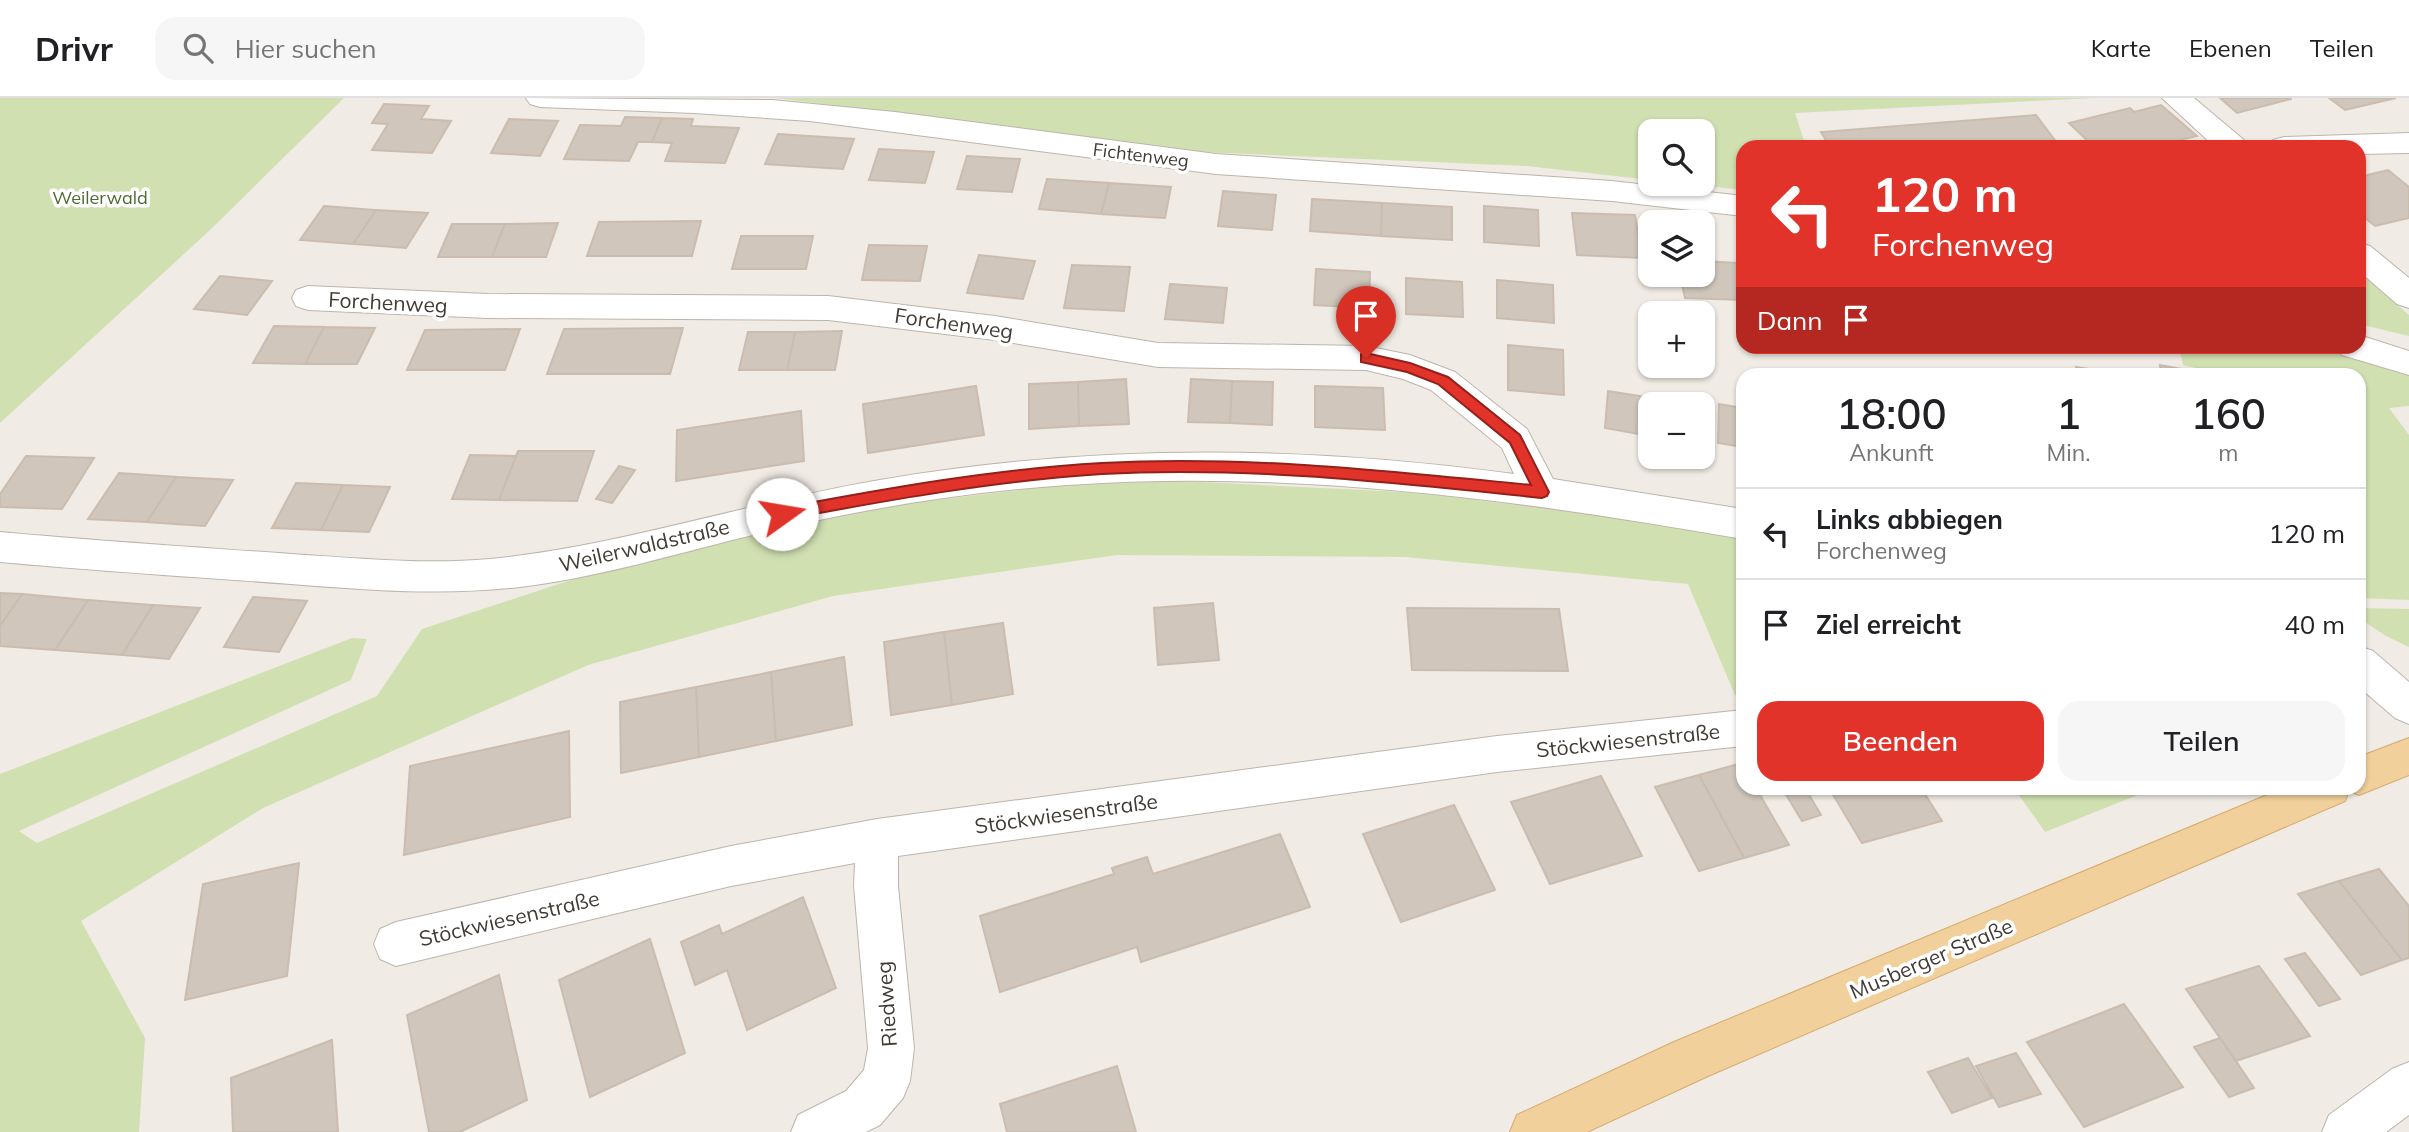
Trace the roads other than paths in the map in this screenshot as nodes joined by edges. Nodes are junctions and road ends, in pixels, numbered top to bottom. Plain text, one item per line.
1 (540, 98) edge
2 (2176, 98) edge
3 (2225, 140) edge
4 (2409, 143) edge
5 (2366, 144) edge
6 (1736, 205) edge
7 (2366, 260) edge
8 (2409, 296) edge
9 (308, 298) dead end
10 (2366, 350) edge
11 (2409, 363) edge
12 (1542, 492) junction
13 (1736, 523) edge
14 (0, 547) edge
15 (2366, 669) edge
16 (2409, 706) edge
17 (1736, 729) edge
18 (2409, 756) edge
19 (2366, 773) edge
20 (2313, 795) edge
21 (877, 839) junction
22 (396, 944) dead end
23 (2409, 1086) edge
24 (815, 1132) edge
25 (1534, 1132) edge
26 (2346, 1132) edge

1 - 6 street, Fichtenweg
2 - 3 street
4 - 5 street
7 - 8 street
9 - 12 street, Forchenweg
10 - 11 street
12 - 13 street, Weilerwaldstraße
12 - 14 street, Weilerwaldstraße
15 - 16 street
17 - 21 street, Stöckwiesenstraße
18 - 19 main road
20 - 25 main road, Musberger Straße
21 - 22 street, Stöckwiesenstraße
21 - 24 street, Riedweg
23 - 26 street

